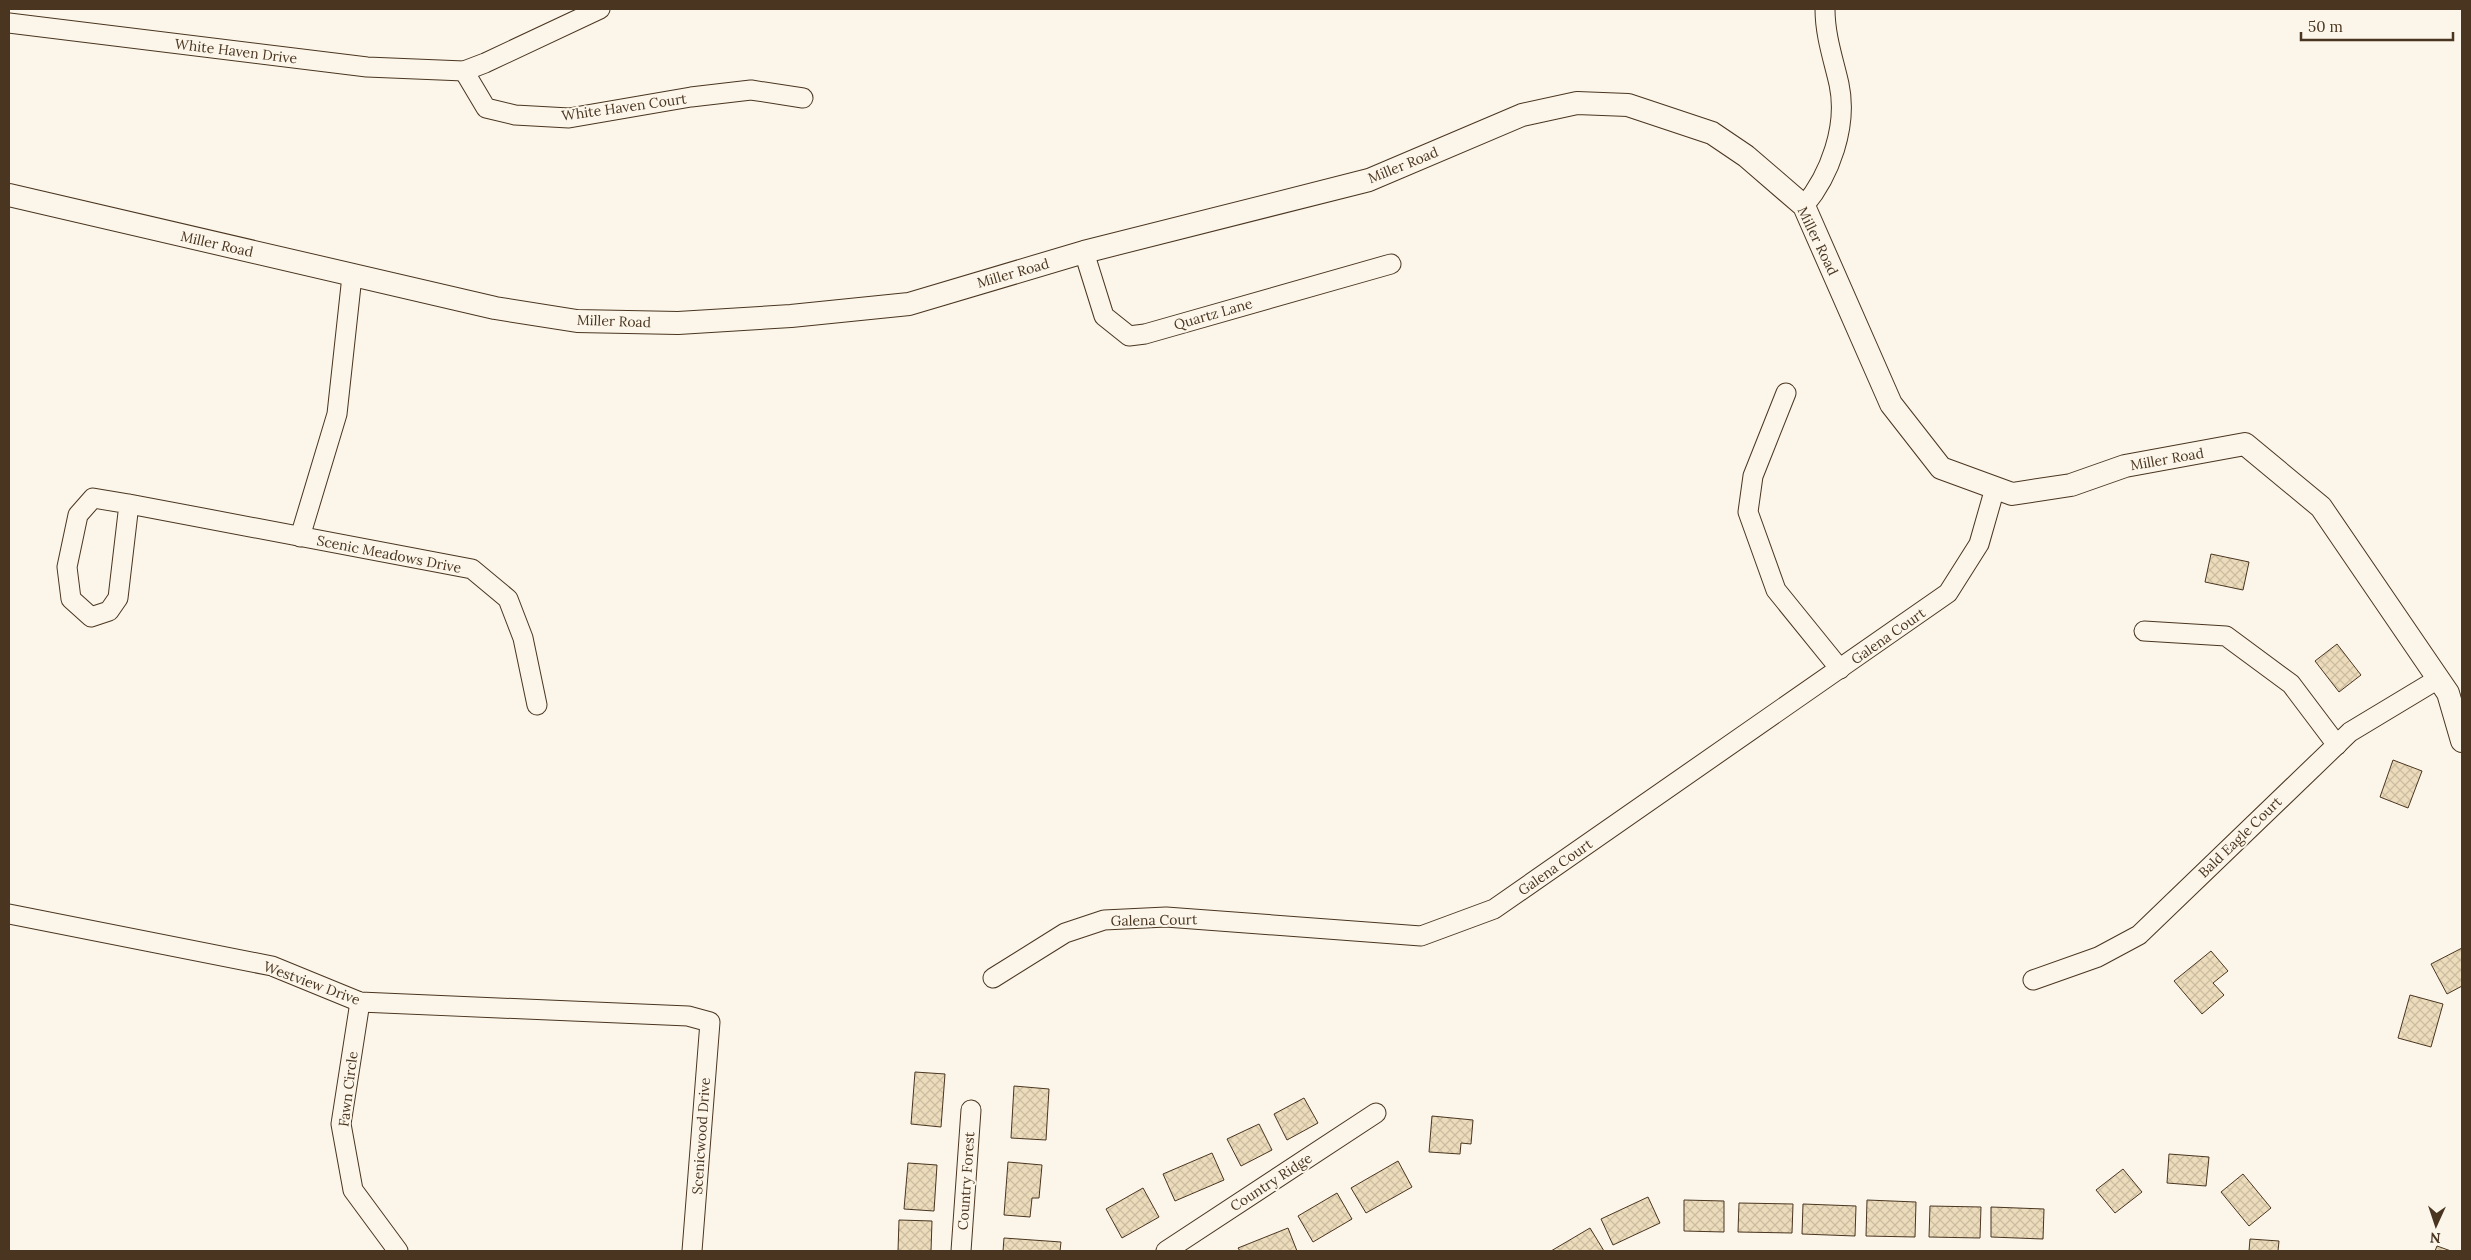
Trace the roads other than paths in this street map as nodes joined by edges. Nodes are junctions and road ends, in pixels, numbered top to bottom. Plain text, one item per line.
1 (600, 9) edge
2 (1825, 9) edge
3 (9, 23) edge
4 (464, 70) junction
5 (803, 98) dead end
6 (9, 196) edge
7 (1804, 206) junction
8 (1084, 252) junction
9 (1391, 264) dead end
10 (352, 276) junction
11 (1786, 393) dead end
12 (1995, 488) junction
13 (129, 504) junction
14 (300, 537) junction
15 (2144, 631) dead end
16 (1840, 670) junction
17 (2438, 678) junction
18 (537, 705) dead end
19 (2462, 741) edge
20 (2337, 745) junction
21 (9, 914) edge
22 (993, 978) dead end
23 (2033, 980) dead end
24 (360, 1002) junction
25 (710, 1022) joint
26 (972, 1110) dead end
27 (1376, 1113) dead end
28 (398, 1251) edge
29 (692, 1251) edge
30 (961, 1251) edge
31 (1166, 1251) edge

1 - 4 street
2 - 7 street
3 - 4 street, White Haven Drive
4 - 5 street, White Haven Court
6 - 10 street, Miller Road
7 - 8 street, Miller Road
7 - 12 street, Miller Road
8 - 9 street, Quartz Lane
8 - 10 street, Miller Road
10 - 14 street, Scenic Meadows Drive
11 - 16 street
12 - 16 street, Galena Court
12 - 17 street, Miller Road
13 - 13 street, Scenic Meadows Drive
13 - 14 street, Scenic Meadows Drive
14 - 18 street, Scenic Meadows Drive
15 - 20 street
16 - 22 street, Galena Court
17 - 19 street, Miller Road
17 - 20 street, Bald Eagle Court
20 - 23 street, Bald Eagle Court
21 - 24 street, Westview Drive
24 - 25 street, Westview Drive
24 - 28 street, Fawn Circle
25 - 29 street, Scenicwood Drive
26 - 30 street, Country Forest
27 - 31 street, Country Ridge

